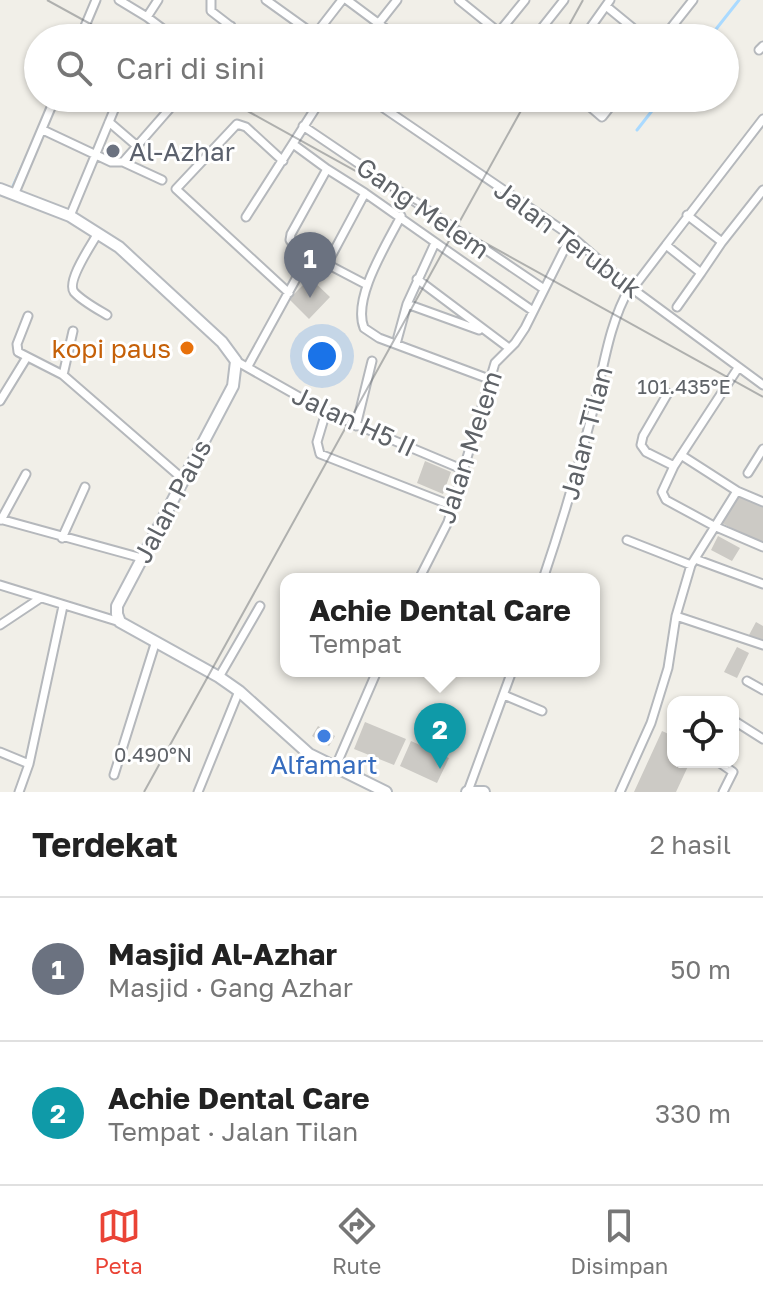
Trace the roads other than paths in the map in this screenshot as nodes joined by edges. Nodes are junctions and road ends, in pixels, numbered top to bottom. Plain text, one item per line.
1 (96, 0) edge
2 (119, 0) edge
3 (158, 0) edge
4 (211, 0) edge
5 (266, 0) edge
6 (344, 0) edge
7 (397, 0) edge
8 (459, 0) edge
9 (525, 0) edge
10 (564, 0) edge
11 (693, 0) edge
12 (608, 3) edge
13 (147, 17) junction
14 (87, 24) edge
15 (156, 24) edge
16 (228, 24) edge
17 (302, 24) edge
18 (326, 24) edge
19 (378, 24) joint
20 (489, 24) edge
21 (506, 24) edge
22 (545, 24) edge
23 (593, 24) edge
24 (630, 24) edge
25 (674, 24) edge
26 (50, 112) edge
27 (113, 112) edge
28 (166, 112) edge
29 (312, 112) edge
30 (389, 112) edge
31 (763, 119) edge
32 (109, 122) junction
33 (303, 126) junction
34 (43, 130) junction
35 (293, 144) junction
36 (137, 146) junction
37 (96, 153) junction
38 (283, 161) junction
39 (123, 162) junction
40 (327, 169) junction
41 (162, 180) dead end
42 (0, 189) edge
43 (763, 190) edge
44 (365, 193) junction
45 (14, 195) junction
46 (687, 215) junction
47 (70, 216) junction
48 (401, 216) junction
49 (246, 217) dead end
50 (98, 233) junction
51 (571, 236) junction
52 (722, 242) junction
53 (435, 243) junction
54 (666, 245) junction
55 (309, 255) junction
56 (327, 264) junction
57 (701, 273) junction
58 (417, 279) junction
59 (367, 285) junction
60 (634, 285) junction
61 (544, 289) junction
62 (289, 293) junction
63 (407, 304) junction
64 (677, 307) dead end
65 (533, 311) junction
66 (107, 315) dead end
67 (28, 316) dead end
68 (73, 331) dead end
69 (485, 332) junction
70 (396, 344) junction
71 (509, 348) junction
72 (27, 357) junction
73 (236, 361) junction
74 (372, 361) dead end
75 (248, 366) junction
76 (738, 368) junction
77 (63, 375) junction
78 (489, 379) junction
79 (763, 385) edge
80 (668, 393) dead end
81 (0, 401) edge
82 (326, 412) junction
83 (356, 426) junction
84 (763, 449) edge
85 (681, 455) junction
86 (674, 466) junction
87 (464, 470) junction
88 (748, 473) dead end
89 (26, 474) dead end
90 (184, 480) junction
91 (85, 487) dead end
92 (737, 491) junction
93 (763, 502) edge
94 (453, 506) junction
95 (1, 520) edge
96 (714, 526) junction
97 (62, 538) junction
98 (627, 540) dead end
99 (763, 547) edge
100 (142, 558) junction
101 (693, 562) junction
102 (422, 573) edge
103 (545, 573) edge
104 (763, 584) edge
105 (0, 585) edge
106 (39, 599) junction
107 (63, 606) junction
108 (260, 606) dead end
109 (676, 616) junction
110 (120, 622) junction
111 (0, 625) edge
112 (155, 644) junction
113 (763, 645) edge
114 (219, 677) junction
115 (374, 677) edge
116 (510, 677) edge
117 (747, 681) dead end
118 (763, 690) edge
119 (239, 691) junction
120 (504, 695) junction
121 (542, 711) dead end
122 (739, 724) edge
123 (763, 739) edge
124 (0, 752) edge
125 (29, 764) junction
126 (335, 768) junction
127 (727, 768) edge
128 (114, 775) dead end
129 (19, 792) edge
130 (198, 792) edge
131 (386, 792) edge
132 (468, 792) edge
133 (484, 792) edge
134 (620, 792) edge
135 (723, 792) edge

1 - 14 street
2 - 13 street
3 - 13 street
4 - 16 street
5 - 17 street
6 - 18 street
6 - 19 street
7 - 19 street
8 - 20 street
9 - 21 street
10 - 22 street
11 - 25 street
12 - 23 street
12 - 24 street
13 - 15 street
26 - 34 street
27 - 32 street
28 - 36 street
29 - 33 street
30 - 51 street, Jalan Terubuk
31 - 46 street, Jalan Tilan
32 - 36 street
32 - 37 street
33 - 35 street
33 - 61 street, Gang Melem
34 - 37 street
34 - 45 street
35 - 38 street
35 - 40 street
36 - 39 street
37 - 39 street
37 - 47 street
38 - 49 street
38 - 62 street
39 - 41 street
40 - 44 street
40 - 55 street
42 - 45 main road
43 - 52 street
44 - 48 street
44 - 56 street
45 - 47 main road
46 - 52 street
46 - 54 street, Jalan Tilan
47 - 50 main road
48 - 53 street
48 - 59 street
50 - 66 street
50 - 73 main road
51 - 60 street, Jalan Terubuk
51 - 61 street, Jalan Melem
52 - 57 street
53 - 58 street
53 - 65 street
54 - 57 street
54 - 60 street, Jalan Tilan
55 - 56 street
55 - 62 street
56 - 59 street
57 - 64 street
58 - 63 street
58 - 69 street
59 - 70 street
60 - 76 street, Jalan Terubuk
60 - 103 street, Jalan Tilan
61 - 65 street, Jalan Melem
62 - 75 street
63 - 69 street
63 - 70 street
65 - 71 street, Jalan Melem
67 - 72 street
68 - 77 street
69 - 71 street
70 - 78 street
71 - 78 street, Jalan Melem
72 - 77 street
72 - 81 street
73 - 75 street, Jalan H5 II
73 - 90 main road, Jalan Paus
74 - 83 street
75 - 82 street, Jalan H5 II
76 - 79 street, Jalan Terubuk
76 - 85 street
77 - 90 street
78 - 87 street, Jalan Melem
80 - 86 street
82 - 83 street, Jalan H5 II
82 - 94 street
83 - 87 street, Jalan H5 II
84 - 88 street
85 - 86 street
85 - 92 street
86 - 96 street
87 - 94 street, Jalan Melem
89 - 95 street
90 - 100 main road, Jalan Paus
91 - 97 street
92 - 93 street
92 - 96 street
94 - 102 street, Jalan Melem
95 - 97 street
96 - 99 street
96 - 101 street
97 - 100 street
98 - 101 street
100 - 110 main road, Jalan Paus
101 - 104 street
101 - 109 street
105 - 106 street
106 - 107 street
106 - 111 street
107 - 110 street
107 - 125 street
108 - 114 street
109 - 113 street
109 - 134 street
110 - 112 main road
112 - 114 main road
112 - 128 street
114 - 119 main road
115 - 126 street
116 - 120 street
117 - 118 street
119 - 126 main road
119 - 130 street
120 - 121 street
120 - 132 street
122 - 123 street
124 - 125 street
125 - 129 street
126 - 131 main road
127 - 135 street
132 - 133 main road

